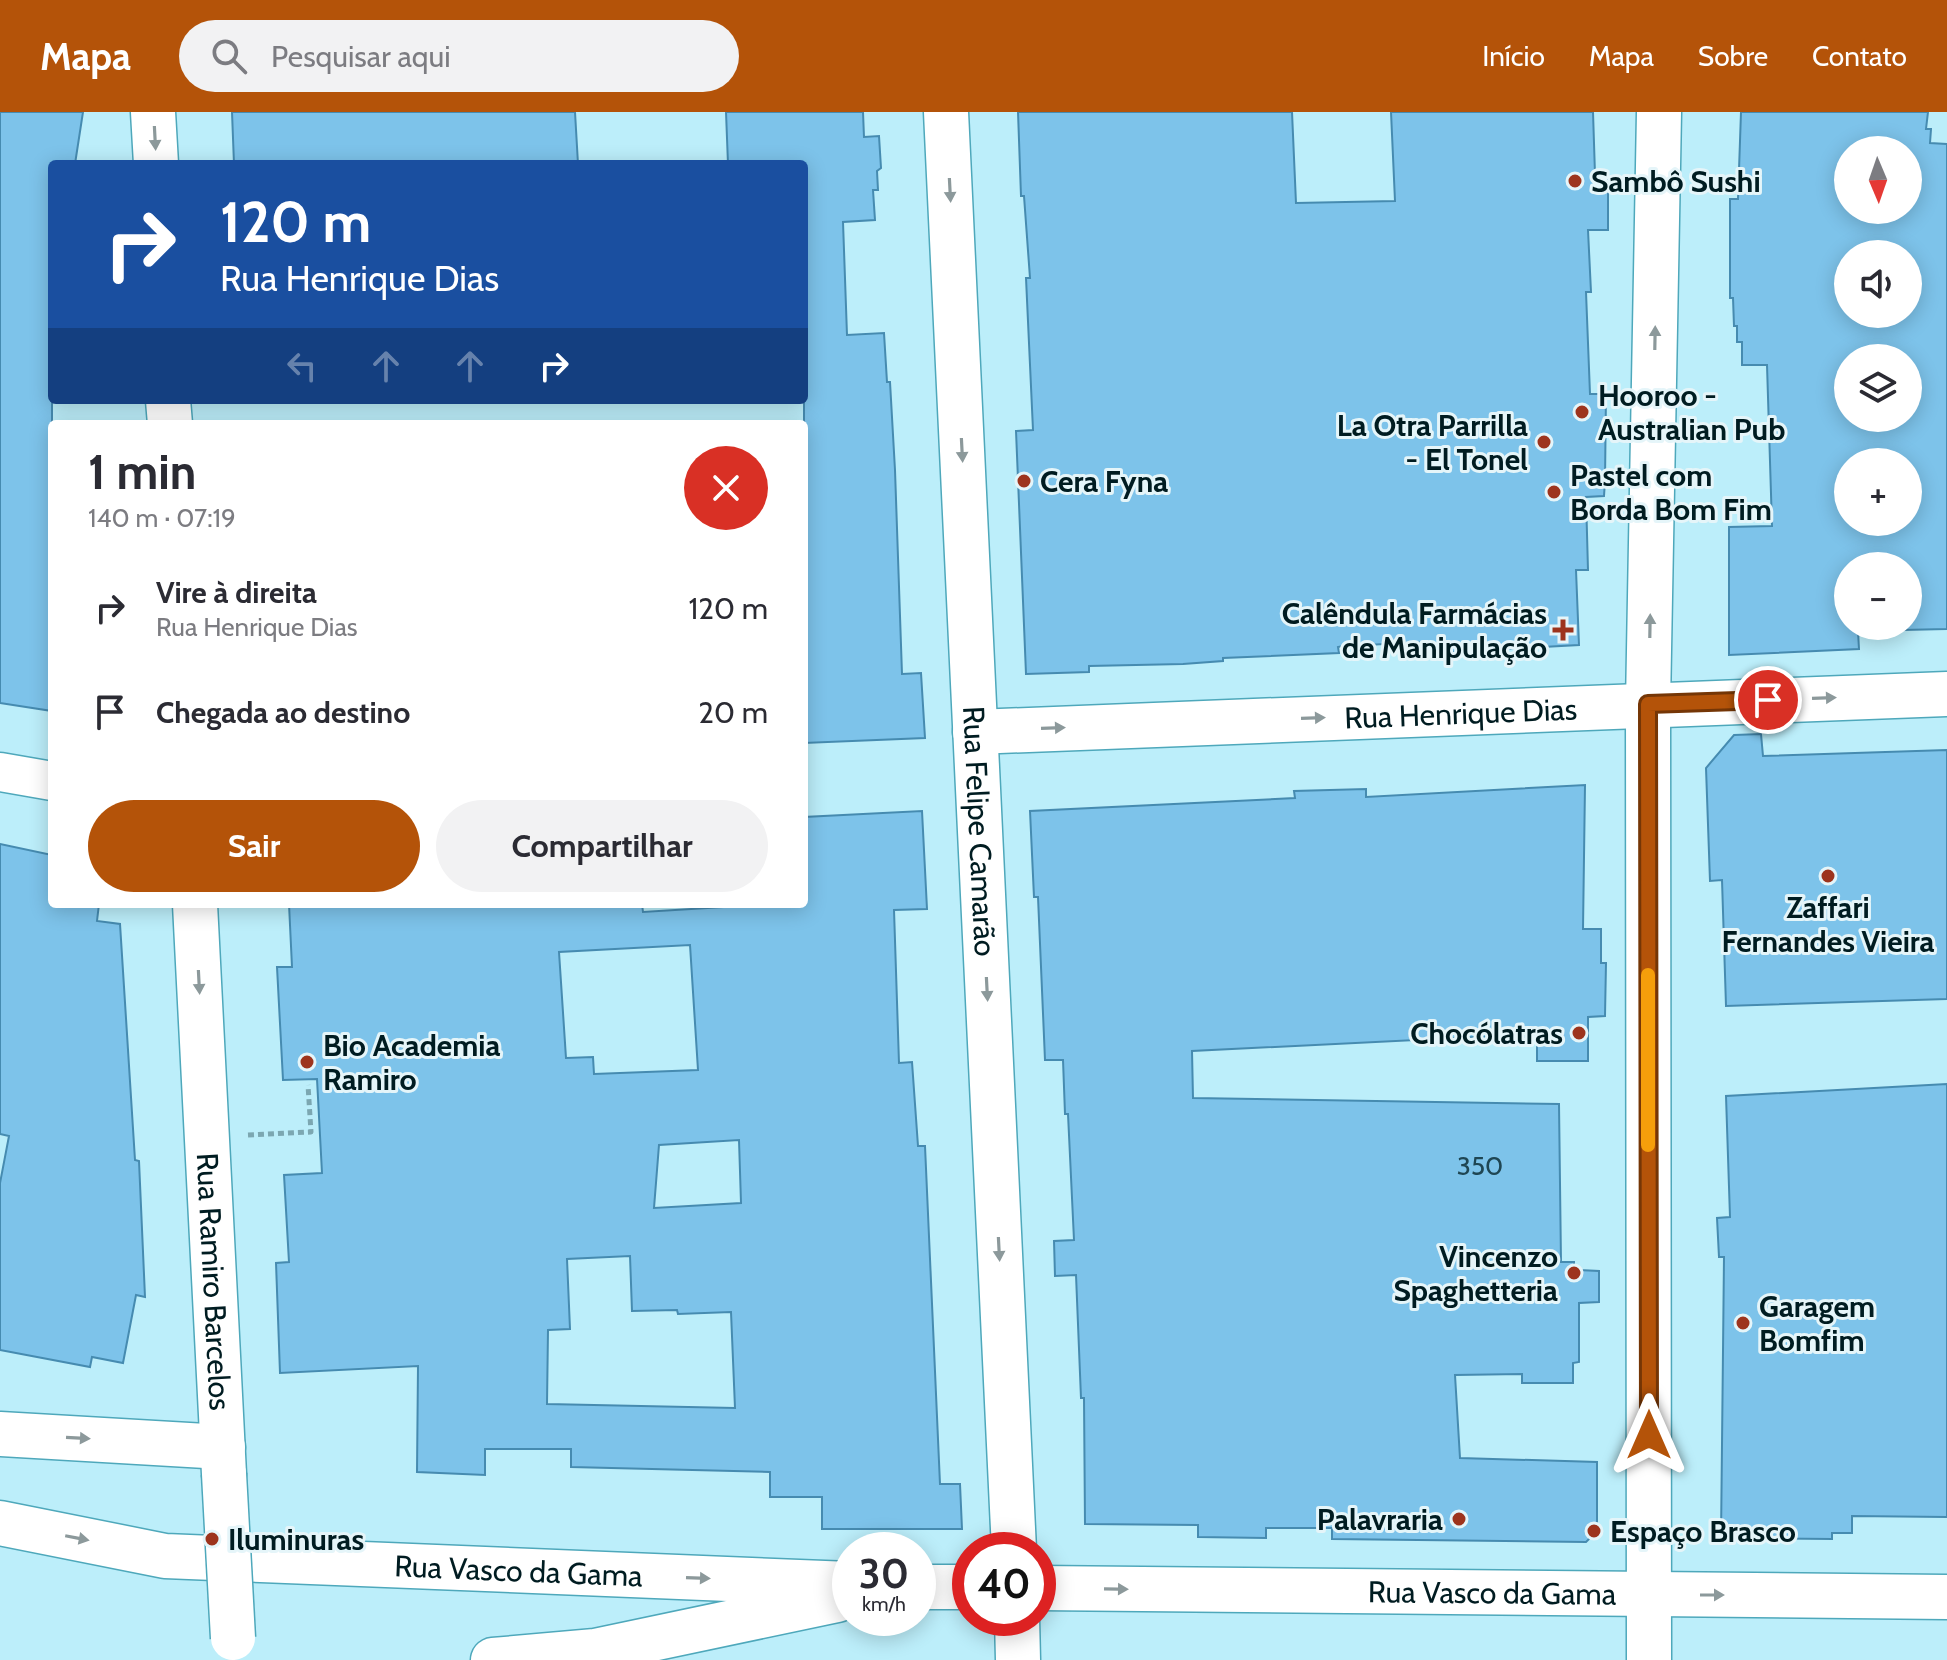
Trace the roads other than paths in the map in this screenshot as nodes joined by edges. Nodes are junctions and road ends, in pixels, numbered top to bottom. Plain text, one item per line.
1 (153, 112) edge
2 (946, 112) edge
3 (1659, 112) edge
4 (156, 160) edge
5 (1947, 694) edge
6 (1648, 704) junction
7 (975, 732) junction
8 (0, 772) edge
9 (48, 780) edge
10 (195, 908) edge
11 (0, 1434) edge
12 (224, 1460) junction
13 (0, 1523) edge
14 (1013, 1532) edge
15 (832, 1583) edge
16 (1056, 1588) edge
17 (1649, 1594) junction
18 (1947, 1597) edge
19 (832, 1601) edge
20 (1017, 1636) edge
21 (233, 1649) edge
22 (493, 1660) edge
23 (1018, 1660) edge
24 (1649, 1660) edge

1 -> 4 street
2 -> 7 street, Rua Felipe Camarão
6 -> 3 street
6 -> 5 street, Rua Henrique Dias
7 -> 6 street, Rua Henrique Dias
6 - 17 street
7 -> 14 street, Rua Felipe Camarão
8 - 9 street
10 -> 12 street, Rua Ramiro Barcelos
11 -> 12 street
12 - 21 street, Rua Ramiro Barcelos, bridge
13 -> 15 street, Rua Vasco da Gama
16 -> 17 street, Rua Vasco da Gama
17 -> 18 street, Rua Vasco da Gama
17 - 24 street
19 - 22 street
20 - 23 street

